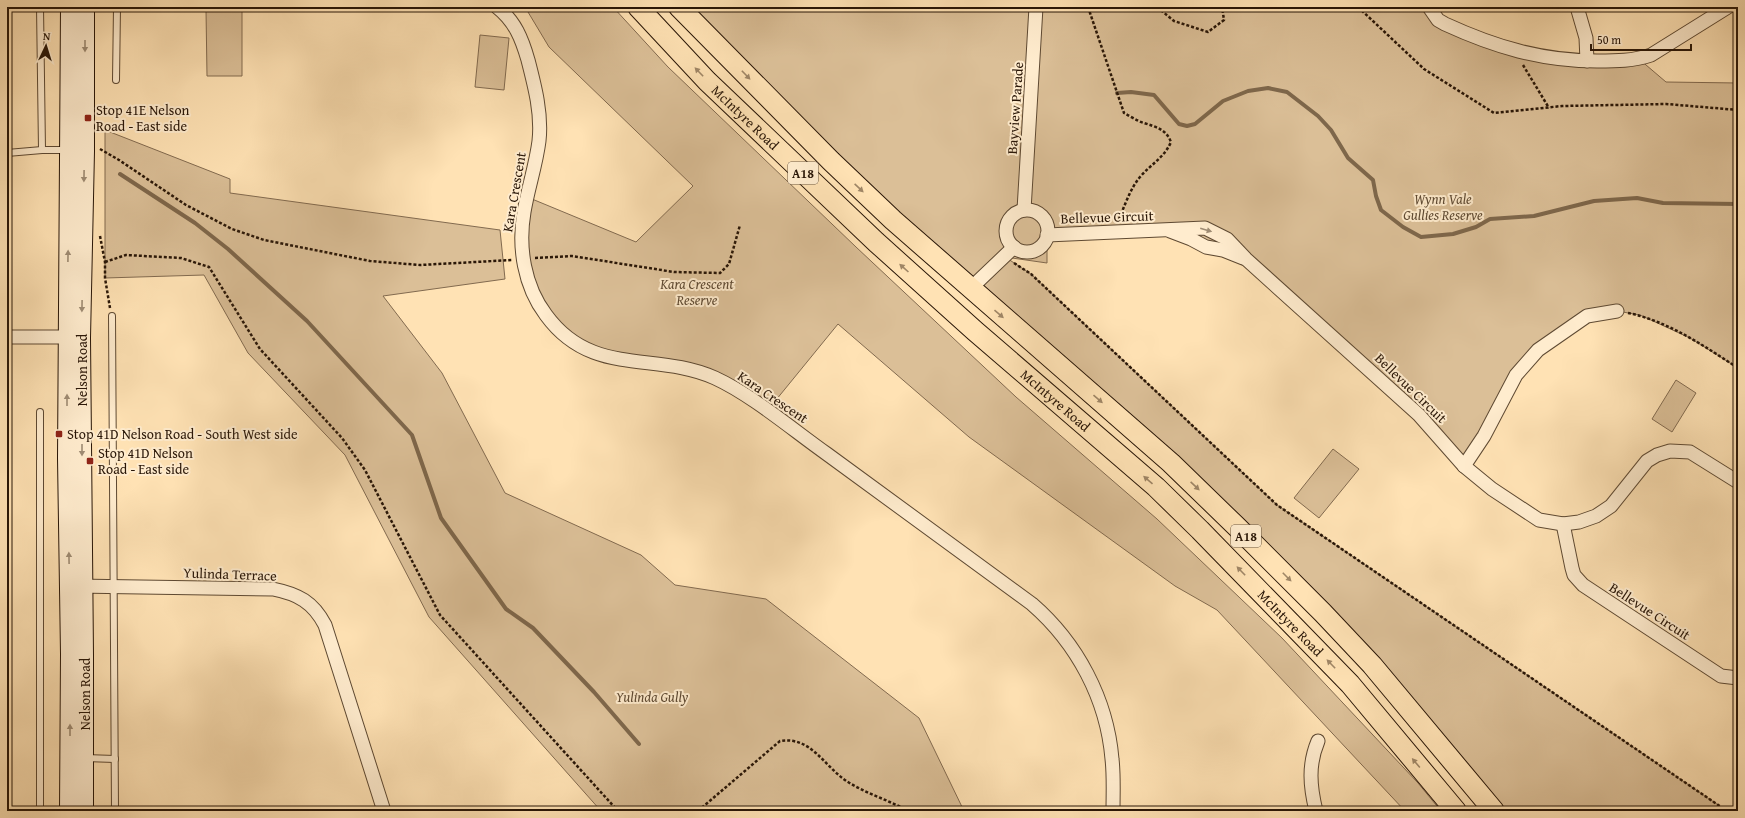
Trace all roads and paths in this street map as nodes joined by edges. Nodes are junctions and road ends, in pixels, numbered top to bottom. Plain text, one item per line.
1 (40, 7) edge
2 (70, 7) edge
3 (85, 7) edge
4 (117, 7) edge
5 (638, 7) edge
6 (679, 7) edge
7 (1036, 7) edge
8 (1088, 7) edge
9 (1157, 7) edge
10 (1222, 7) edge
11 (1358, 7) edge
12 (1429, 7) edge
13 (1577, 7) edge
14 (1728, 7) edge
15 (501, 10) edge
16 (1514, 51) junction
17 (1588, 61) junction
18 (116, 80) dead end
19 (1549, 108) junction
20 (1738, 110) edge
21 (42, 150) junction
22 (84, 150) junction
23 (7, 153) edge
24 (1024, 210) junction
25 (740, 225) dead end
26 (1113, 232) junction
27 (1047, 235) junction
28 (1014, 247) junction
29 (1004, 257) junction
30 (523, 260) junction
31 (105, 262) dead end
32 (928, 289) junction
33 (970, 289) junction
34 (1617, 311) joint
35 (112, 316) dead end
36 (975, 331) junction
37 (7, 337) edge
38 (74, 337) junction
39 (1738, 368) edge
40 (40, 412) dead end
41 (1464, 466) junction
42 (1738, 482) edge
43 (1563, 524) junction
44 (77, 586) junction
45 (114, 587) junction
46 (1738, 678) edge
47 (1318, 741) dead end
48 (77, 758) junction
49 (115, 759) junction
50 (40, 811) edge
51 (69, 811) edge
52 (84, 811) edge
53 (115, 811) edge
54 (384, 811) edge
55 (618, 811) edge
56 (698, 811) edge
57 (908, 811) edge
58 (1113, 811) edge
59 (1316, 811) edge
60 (1456, 811) edge
61 (1494, 811) edge
62 (1727, 811) edge

1 - 21 lane
2 - 22 main road, Nelson Road
3 -> 22 main road, Nelson Road
4 - 18 lane
32 -> 5 main road, McIntyre Road / A18
6 -> 33 main road, McIntyre Road / A18
7 - 24 street, Bayview Parade
8 - 26 path
9 - 10 path
11 - 19 path
12 - 16 street
13 - 17 street
14 - 17 street
15 - 30 street, Kara Crescent
16 - 17 street
16 - 19 path
19 - 20 path
21 - 22 lane
21 - 23 lane
22 - 30 path
22 - 38 main road, Nelson Road
24 - 27 street
24 - 28 street
25 - 30 path
26 - 27 street, Bellevue Circuit
26 - 41 street, Bellevue Circuit
27 - 28 street
28 - 29 street
29 - 33 street
29 - 62 path
30 - 58 street, Kara Crescent
31 - 55 path
32 - 33 main road
32 - 36 main road, McIntyre Road / A18
33 - 36 main road
33 -> 61 main road, McIntyre Road / A18
34 - 39 path
34 - 41 street
35 - 45 lane
60 -> 36 main road, McIntyre Road / A18
37 - 38 street
38 - 44 main road, Nelson Road
40 - 50 lane
41 - 43 street, Bellevue Circuit
42 - 43 street, Bellevue Circuit
43 - 46 street, Bellevue Circuit
44 - 45 street, Yulinda Terrace
44 - 48 main road, Nelson Road
45 - 49 lane
45 - 54 street, Yulinda Terrace
47 - 59 street
48 - 49 lane
48 - 51 main road, Nelson Road
48 - 52 main road, Nelson Road
49 - 53 lane
56 - 57 path

